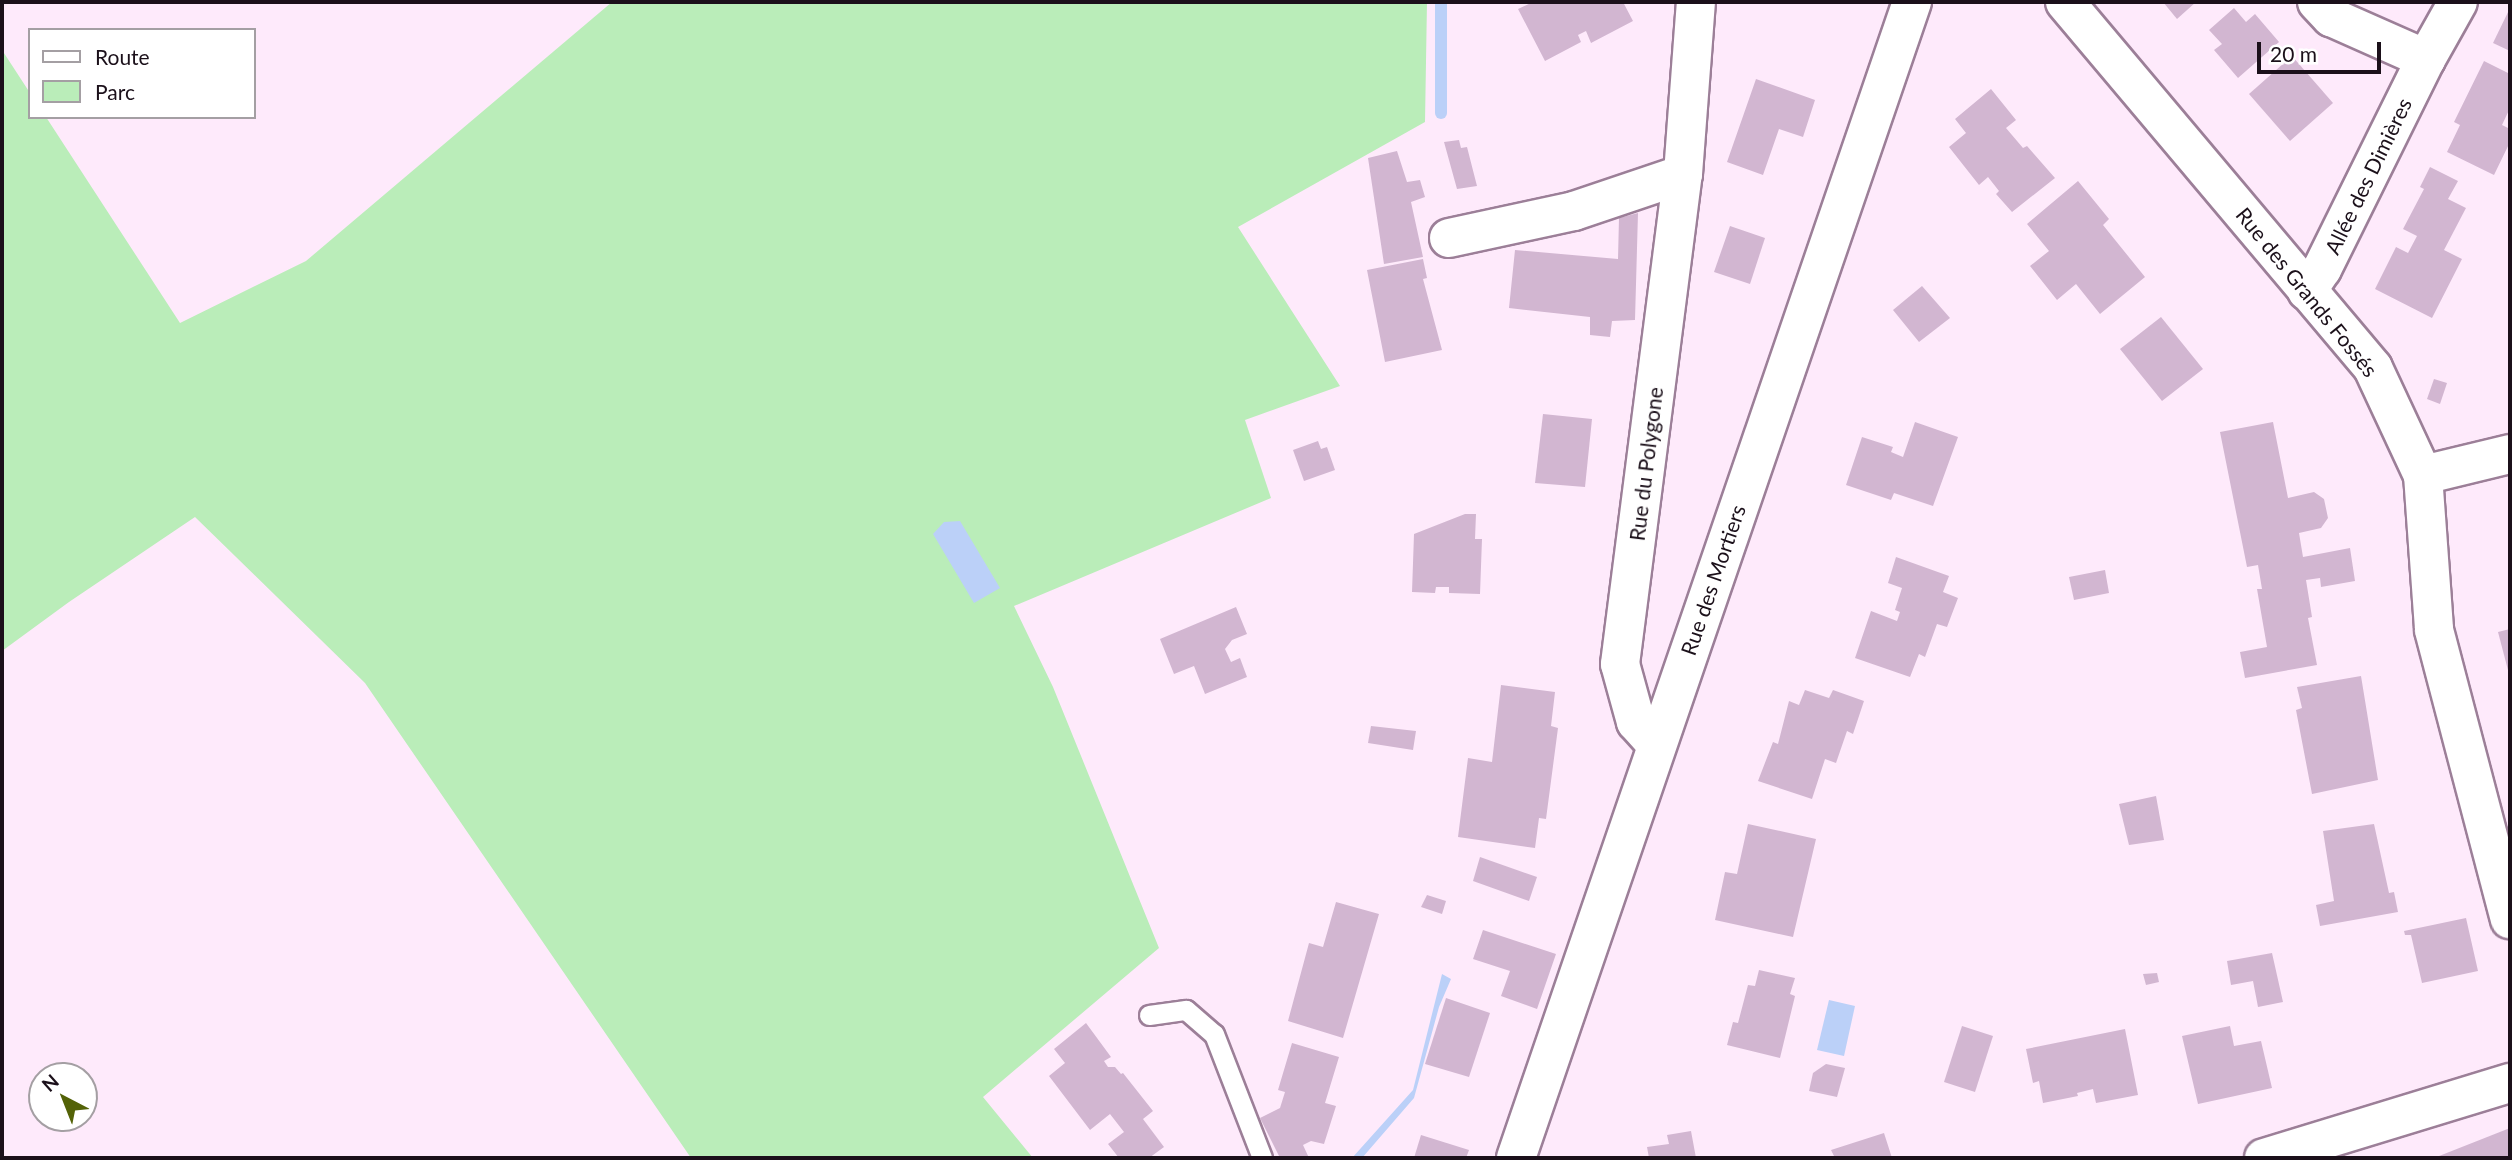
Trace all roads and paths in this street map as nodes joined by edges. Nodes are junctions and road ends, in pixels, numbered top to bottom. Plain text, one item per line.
1 (1696, 2) edge
2 (1912, 2) edge
3 (2065, 2) edge
4 (2317, 2) edge
5 (2458, 2) edge
6 (2426, 59) junction
7 (1683, 174) junction
8 (1449, 238) dead end
9 (2307, 291) junction
10 (2510, 454) edge
11 (2423, 475) junction
12 (1657, 744) junction
13 (2510, 919) edge
14 (1149, 1015) dead end
15 (2510, 1083) edge
16 (1262, 1158) edge
17 (1516, 1158) edge
18 (2264, 1158) edge

1 - 7 street, Rue du Polygone
2 - 12 street, Rue des Mortiers
3 - 9 street, Rue des Grands Fossés
4 - 6 street
5 - 6 street, Allée des Dimières
6 - 9 street, Allée des Dimières
7 - 8 street
7 - 12 street, Rue du Polygone
9 - 11 street, Rue des Grands Fossés
10 - 11 street
11 - 13 street, Rue des Grands Fossés
12 - 17 street, Rue des Mortiers
14 - 16 lane
15 - 18 street

